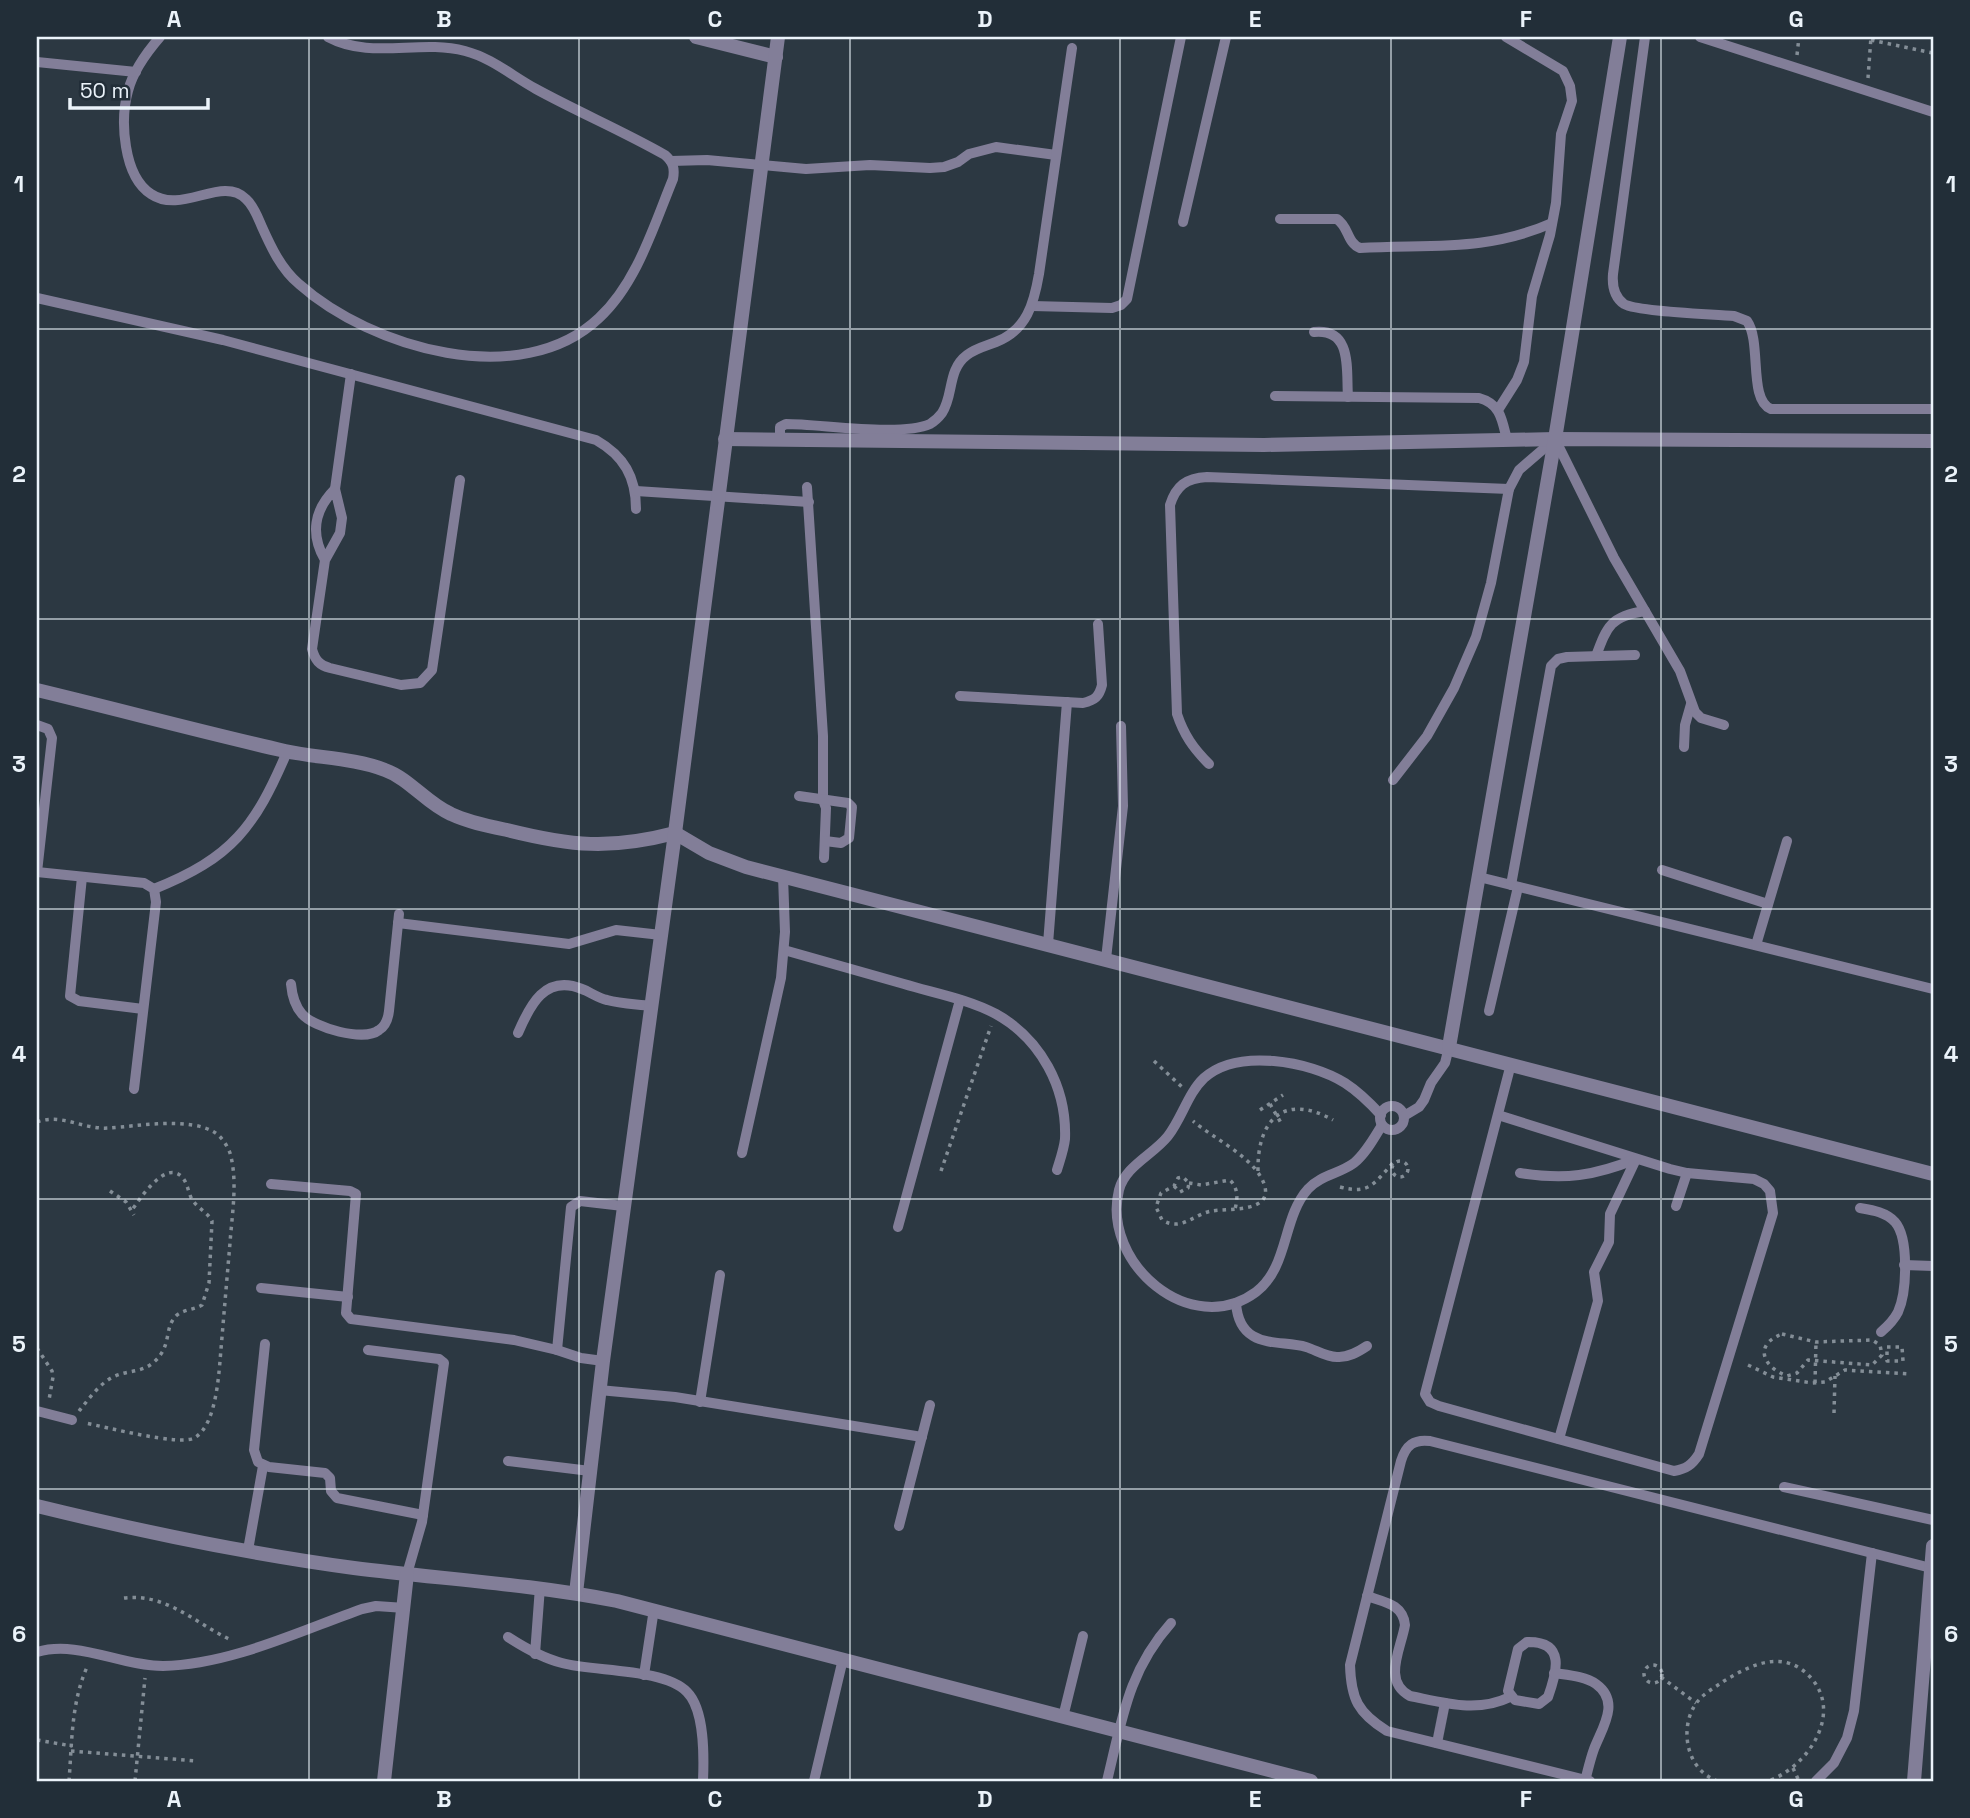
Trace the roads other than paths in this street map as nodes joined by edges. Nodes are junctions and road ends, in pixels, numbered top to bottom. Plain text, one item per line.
1 (160, 37) edge
2 (328, 37) edge
3 (696, 37) edge
4 (778, 37) edge
5 (1181, 37) edge
6 (1226, 37) edge
7 (1506, 37) edge
8 (1620, 37) edge
9 (1645, 37) edge
10 (1700, 37) edge
11 (1072, 48) dead end
12 (776, 57) junction
13 (37, 62) edge
14 (136, 72) junction
15 (1933, 112) edge
16 (1056, 155) junction
17 (671, 161) junction
18 (761, 164) junction
19 (1280, 219) dead end
20 (1183, 222) dead end
21 (1552, 223) junction
22 (37, 298) edge
23 (1032, 306) junction
24 (1314, 332) dead end
25 (351, 374) junction
26 (1275, 396) dead end
27 (1348, 397) junction
28 (1933, 408) edge
29 (1498, 410) junction
30 (725, 439) junction
31 (1555, 439) junction
32 (780, 440) junction
33 (1507, 440) junction
34 (1933, 441) edge
35 (460, 480) dead end
36 (807, 487) dead end
37 (335, 489) junction
38 (1509, 489) junction
39 (636, 491) junction
40 (717, 497) junction
41 (809, 502) junction
42 (636, 509) dead end
43 (325, 560) junction
44 (1644, 611) junction
45 (1098, 624) dead end
46 (1635, 655) dead end
47 (1596, 656) junction
48 (37, 690) edge
49 (960, 696) dead end
50 (1067, 702) junction
51 (1691, 704) junction
52 (37, 725) edge
53 (1724, 725) dead end
54 (1121, 726) dead end
55 (1684, 747) dead end
56 (287, 751) junction
57 (1209, 764) dead end
58 (1393, 780) dead end
59 (799, 796) dead end
60 (823, 800) junction
61 (674, 833) junction
62 (825, 841) junction
63 (1787, 841) dead end
64 (824, 858) dead end
65 (1662, 870) dead end
66 (37, 872) edge
67 (783, 876) junction
68 (82, 877) junction
69 (1479, 877) junction
70 (1514, 886) junction
71 (154, 889) junction
72 (1768, 904) junction
73 (660, 935) junction
74 (1048, 944) junction
75 (1756, 945) junction
76 (785, 950) junction
77 (1106, 959) junction
78 (291, 984) dead end
79 (1933, 989) edge
80 (960, 1000) junction
81 (651, 1006) junction
82 (143, 1009) junction
83 (1489, 1011) dead end
84 (519, 1032) dead end
85 (1449, 1047) junction
86 (1511, 1064) junction
87 (134, 1089) dead end
88 (1498, 1115) junction
89 (1404, 1116) junction
90 (1382, 1120) junction
91 (742, 1153) dead end
92 (1636, 1158) junction
93 (1057, 1170) dead end
94 (1520, 1173) dead end
95 (1687, 1173) junction
96 (1933, 1174) edge
97 (271, 1184) dead end
98 (623, 1206) junction
99 (1676, 1206) dead end
100 (1860, 1208) dead end
101 (898, 1227) dead end
102 (1903, 1265) junction
103 (1933, 1266) edge
104 (720, 1275) dead end
105 (261, 1288) dead end
106 (348, 1297) junction
107 (1236, 1303) junction
108 (1881, 1332) dead end
109 (265, 1344) dead end
110 (1367, 1346) dead end
111 (368, 1350) dead end
112 (557, 1350) junction
113 (603, 1361) junction
114 (599, 1390) junction
115 (700, 1402) junction
116 (930, 1405) dead end
117 (37, 1411) edge
118 (72, 1420) road end
119 (922, 1437) junction
120 (1559, 1439) junction
121 (508, 1461) dead end
122 (263, 1465) junction
123 (590, 1471) junction
124 (1784, 1487) dead end
125 (37, 1506) edge
126 (423, 1515) junction
127 (1933, 1520) edge
128 (899, 1526) dead end
129 (1933, 1546) edge
130 (248, 1550) junction
131 (1872, 1553) junction
132 (1931, 1568) junction
133 (407, 1574) junction
134 (540, 1587) junction
135 (576, 1593) junction
136 (1367, 1596) junction
137 (404, 1608) junction
138 (654, 1609) junction
139 (1171, 1623) dead end
140 (1083, 1636) dead end
141 (508, 1637) dead end
142 (37, 1652) edge
143 (535, 1654) junction
144 (843, 1659) junction
145 (1554, 1673) junction
146 (644, 1675) junction
147 (1510, 1697) junction
148 (1446, 1703) junction
149 (1063, 1717) junction
150 (1119, 1731) junction
151 (1437, 1743) junction
152 (384, 1781) edge
153 (703, 1781) edge
154 (814, 1781) edge
155 (1107, 1781) edge
156 (1311, 1781) edge
157 (1587, 1781) edge
158 (1816, 1781) edge
159 (1914, 1781) edge

1 - 14 lane
2 - 17 lane
3 - 12 street
4 - 12 street
5 - 23 lane
6 - 20 lane
7 - 21 lane
8 - 31 street
9 - 28 lane
10 - 15 lane
11 - 16 lane
12 - 18 street
13 - 14 lane
14 - 17 lane
16 - 18 lane
16 - 23 lane
17 - 18 lane
18 - 30 street
19 - 21 lane
21 - 29 lane
22 - 25 lane
23 - 32 lane
24 - 27 lane
25 - 37 lane
25 - 39 lane
26 - 27 lane
27 - 29 lane
29 - 33 lane
30 - 32 street
30 - 40 street
31 - 33 street
31 - 34 street
31 - 38 lane
31 - 44 lane
31 - 69 street
32 - 33 street
35 - 43 lane
36 - 41 lane
37 - 43 lane
37 - 43 lane
38 - 57 lane
38 - 58 lane
39 - 40 lane
39 - 42 lane
40 - 41 lane
40 - 61 street
41 - 60 lane
44 - 47 lane
44 - 51 lane
45 - 50 lane
46 - 47 lane
47 - 70 lane
48 - 56 street
49 - 50 lane
50 - 74 lane
51 - 53 lane
51 - 55 lane
52 - 66 lane
54 - 77 lane
56 - 61 street
56 - 71 lane
59 - 60 lane
60 - 62 lane
60 - 62 lane
61 - 67 street
61 - 73 street
62 - 64 lane
63 - 72 lane
65 - 72 lane
66 - 68 lane
67 - 74 street
67 - 76 lane
68 - 71 lane
68 - 82 lane
69 - 70 lane
69 - 85 street
70 - 75 lane
70 - 83 lane
71 - 82 lane
72 - 75 lane
73 - 78 lane
73 - 81 street
74 - 77 street
75 - 79 lane
76 - 80 lane
76 - 91 lane
77 - 85 street
80 - 93 lane
80 - 101 lane
81 - 84 lane
81 - 98 street
82 - 87 lane
85 - 86 street
85 - 89 lane
86 - 88 lane
86 - 96 street
88 - 92 lane
88 - 120 lane
89 - 90 lane
89 - 90 lane
90 - 107 lane
90 - 107 lane
92 - 94 lane
92 - 95 lane
92 - 120 lane
95 - 99 lane
95 - 120 lane
97 - 106 lane
98 - 112 lane
98 - 113 street
100 - 102 lane
102 - 103 lane
102 - 108 lane
104 - 115 lane
105 - 106 lane
106 - 112 lane
107 - 110 lane
109 - 122 lane
111 - 126 lane
112 - 113 lane
113 - 114 street
114 - 115 lane
114 - 123 street
115 - 119 lane
116 - 119 lane
117 - 118 lane
119 - 128 lane
121 - 123 lane
122 - 126 lane
122 - 130 lane
123 - 135 street
124 - 127 lane
125 - 130 street
126 - 133 lane
129 - 132 street
130 - 133 street
131 - 132 lane
131 - 136 lane
131 - 158 lane
132 - 159 street
133 - 134 street
133 - 137 street
134 - 135 street
134 - 143 lane
135 - 138 street
136 - 148 lane
136 - 151 lane
137 - 142 lane
137 - 152 street
138 - 144 street
138 - 146 lane
139 - 150 lane
140 - 149 lane
141 - 143 lane
143 - 146 lane
144 - 149 street
144 - 154 lane
145 - 147 lane
145 - 147 lane
145 - 157 lane
146 - 153 lane
147 - 148 lane
148 - 151 lane
149 - 150 street
150 - 155 lane
150 - 156 street
151 - 157 lane

